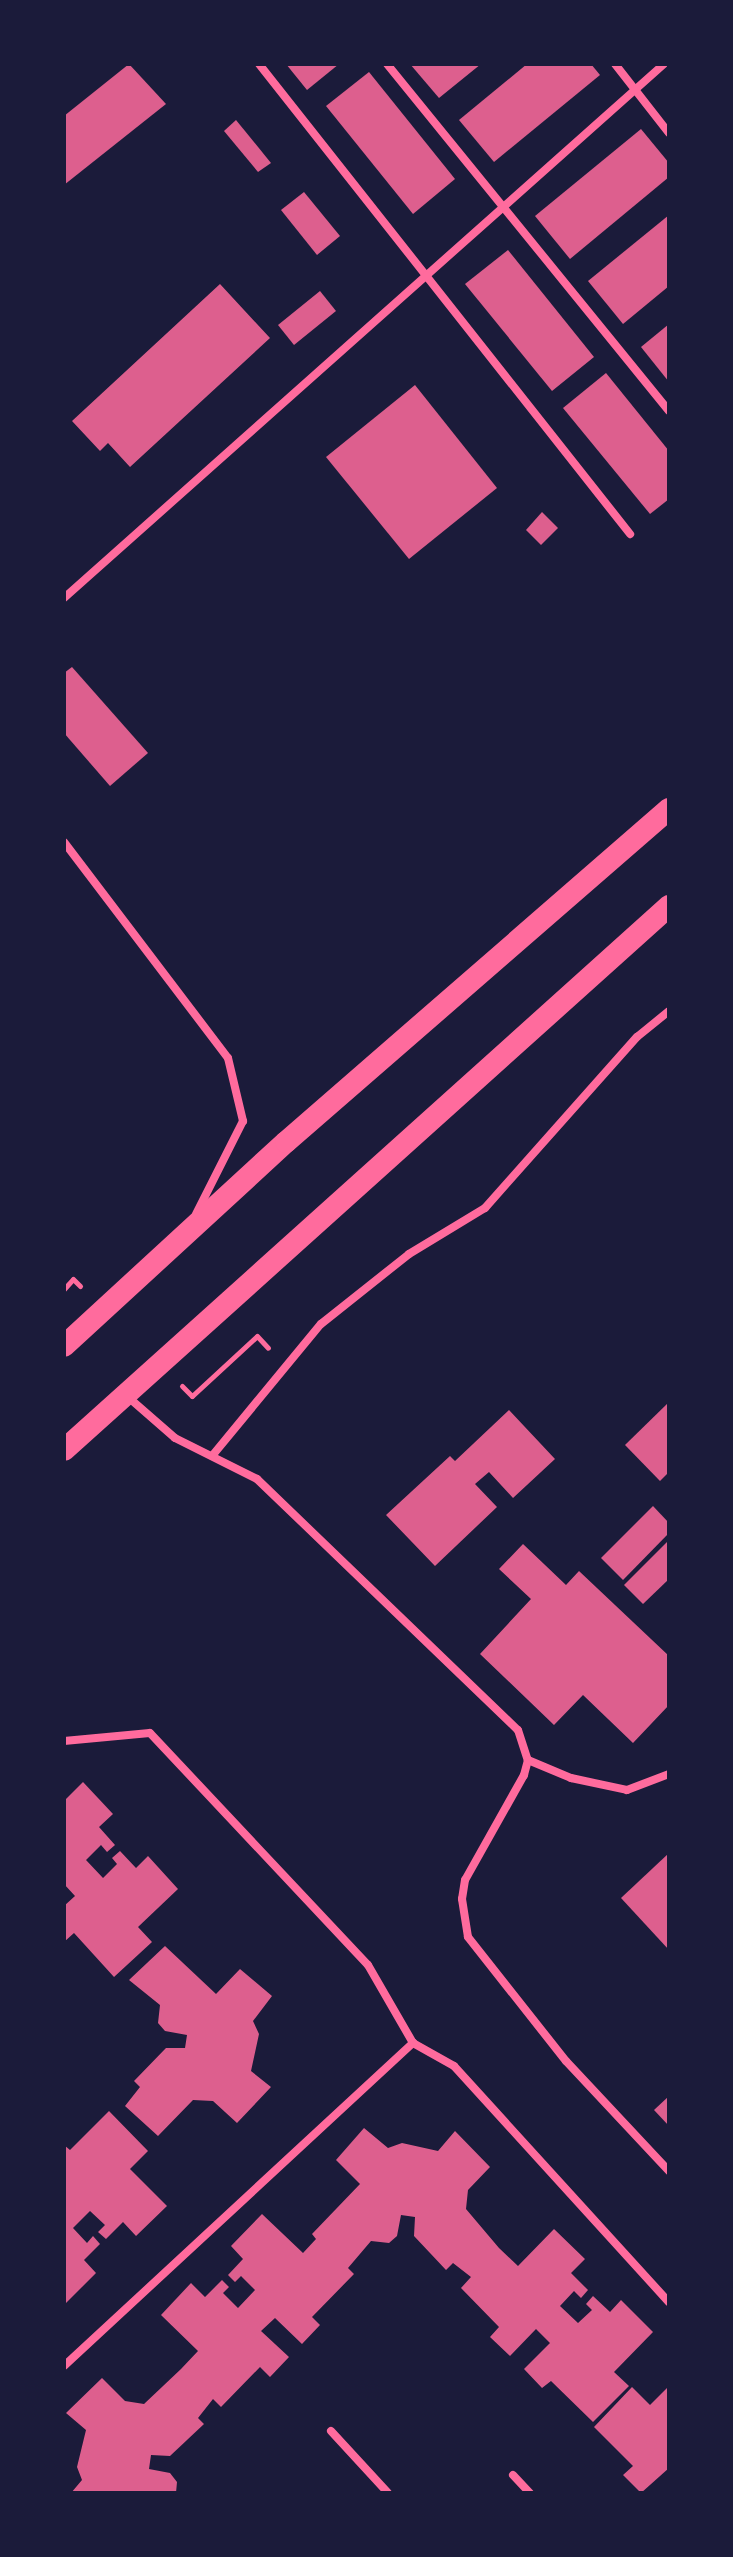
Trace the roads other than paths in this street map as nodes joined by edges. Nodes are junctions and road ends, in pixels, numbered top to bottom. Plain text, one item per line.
1 (259, 64) edge
2 (387, 64) edge
3 (615, 64) edge
4 (664, 64) edge
5 (635, 89) junction
6 (669, 133) edge
7 (501, 206) junction
8 (424, 273) junction
9 (669, 411) edge
10 (630, 534) dead end
11 (64, 598) edge
12 (669, 809) edge
13 (64, 842) edge
14 (669, 906) edge
15 (669, 1011) edge
16 (187, 1232) junction
17 (64, 1346) edge
18 (126, 1395) junction
19 (64, 1450) edge
20 (212, 1456) junction
21 (64, 1741) edge
22 (528, 1760) junction
23 (669, 1774) edge
24 (413, 2043) junction
25 (669, 2171) edge
26 (669, 2302) edge
27 (64, 2366) edge
28 (331, 2431) dead end
29 (513, 2475) dead end
30 (388, 2493) edge
31 (530, 2493) edge

1 - 8 street
2 - 7 street
3 - 5 street
4 - 5 street
5 - 6 street
5 - 7 street
7 - 8 street
7 - 9 street
8 - 10 street
8 - 11 street
12 - 16 highway
13 - 16 street
14 - 18 highway
15 - 20 street
16 - 17 highway
18 - 19 highway
18 - 20 street
20 - 22 street
21 - 24 street
22 - 23 street
22 - 25 street
24 - 26 street
24 - 27 street
28 - 30 street
29 - 31 street

